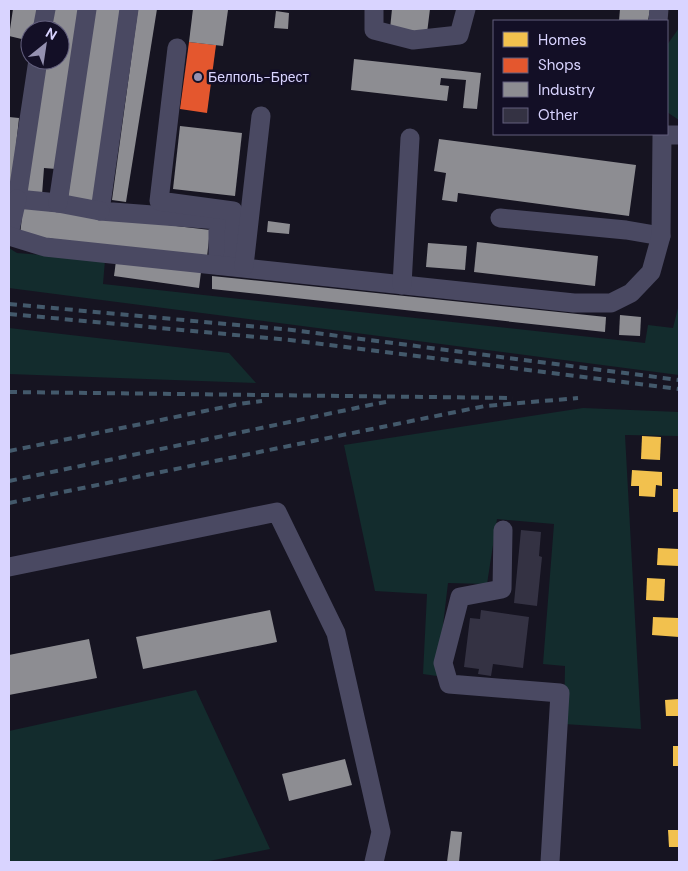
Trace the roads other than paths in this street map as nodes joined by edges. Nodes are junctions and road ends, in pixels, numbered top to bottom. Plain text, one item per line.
1 (87, 9) edge
2 (129, 9) edge
3 (374, 9) edge
4 (466, 9) edge
5 (177, 48) dead end
6 (36, 70) edge
7 (260, 116) dead end
8 (663, 135) edge
9 (410, 138) dead end
10 (17, 199) junction
11 (58, 203) junction
12 (100, 210) junction
13 (500, 218) dead end
14 (9, 235) edge
15 (661, 236) junction
16 (231, 266) junction
17 (402, 285) junction
18 (503, 530) dead end
19 (9, 567) edge
20 (357, 862) edge
21 (373, 862) edge
22 (550, 862) edge

1 - 11 lane
2 - 12 lane
3 - 4 lane
5 - 16 lane
6 - 10 lane
7 - 16 lane
8 - 15 lane
9 - 17 lane
10 - 11 lane
10 - 14 lane
11 - 12 lane
12 - 16 lane
13 - 15 lane
14 - 16 lane
15 - 17 lane
16 - 17 lane
18 - 22 lane
19 - 21 lane
20 - 21 lane

